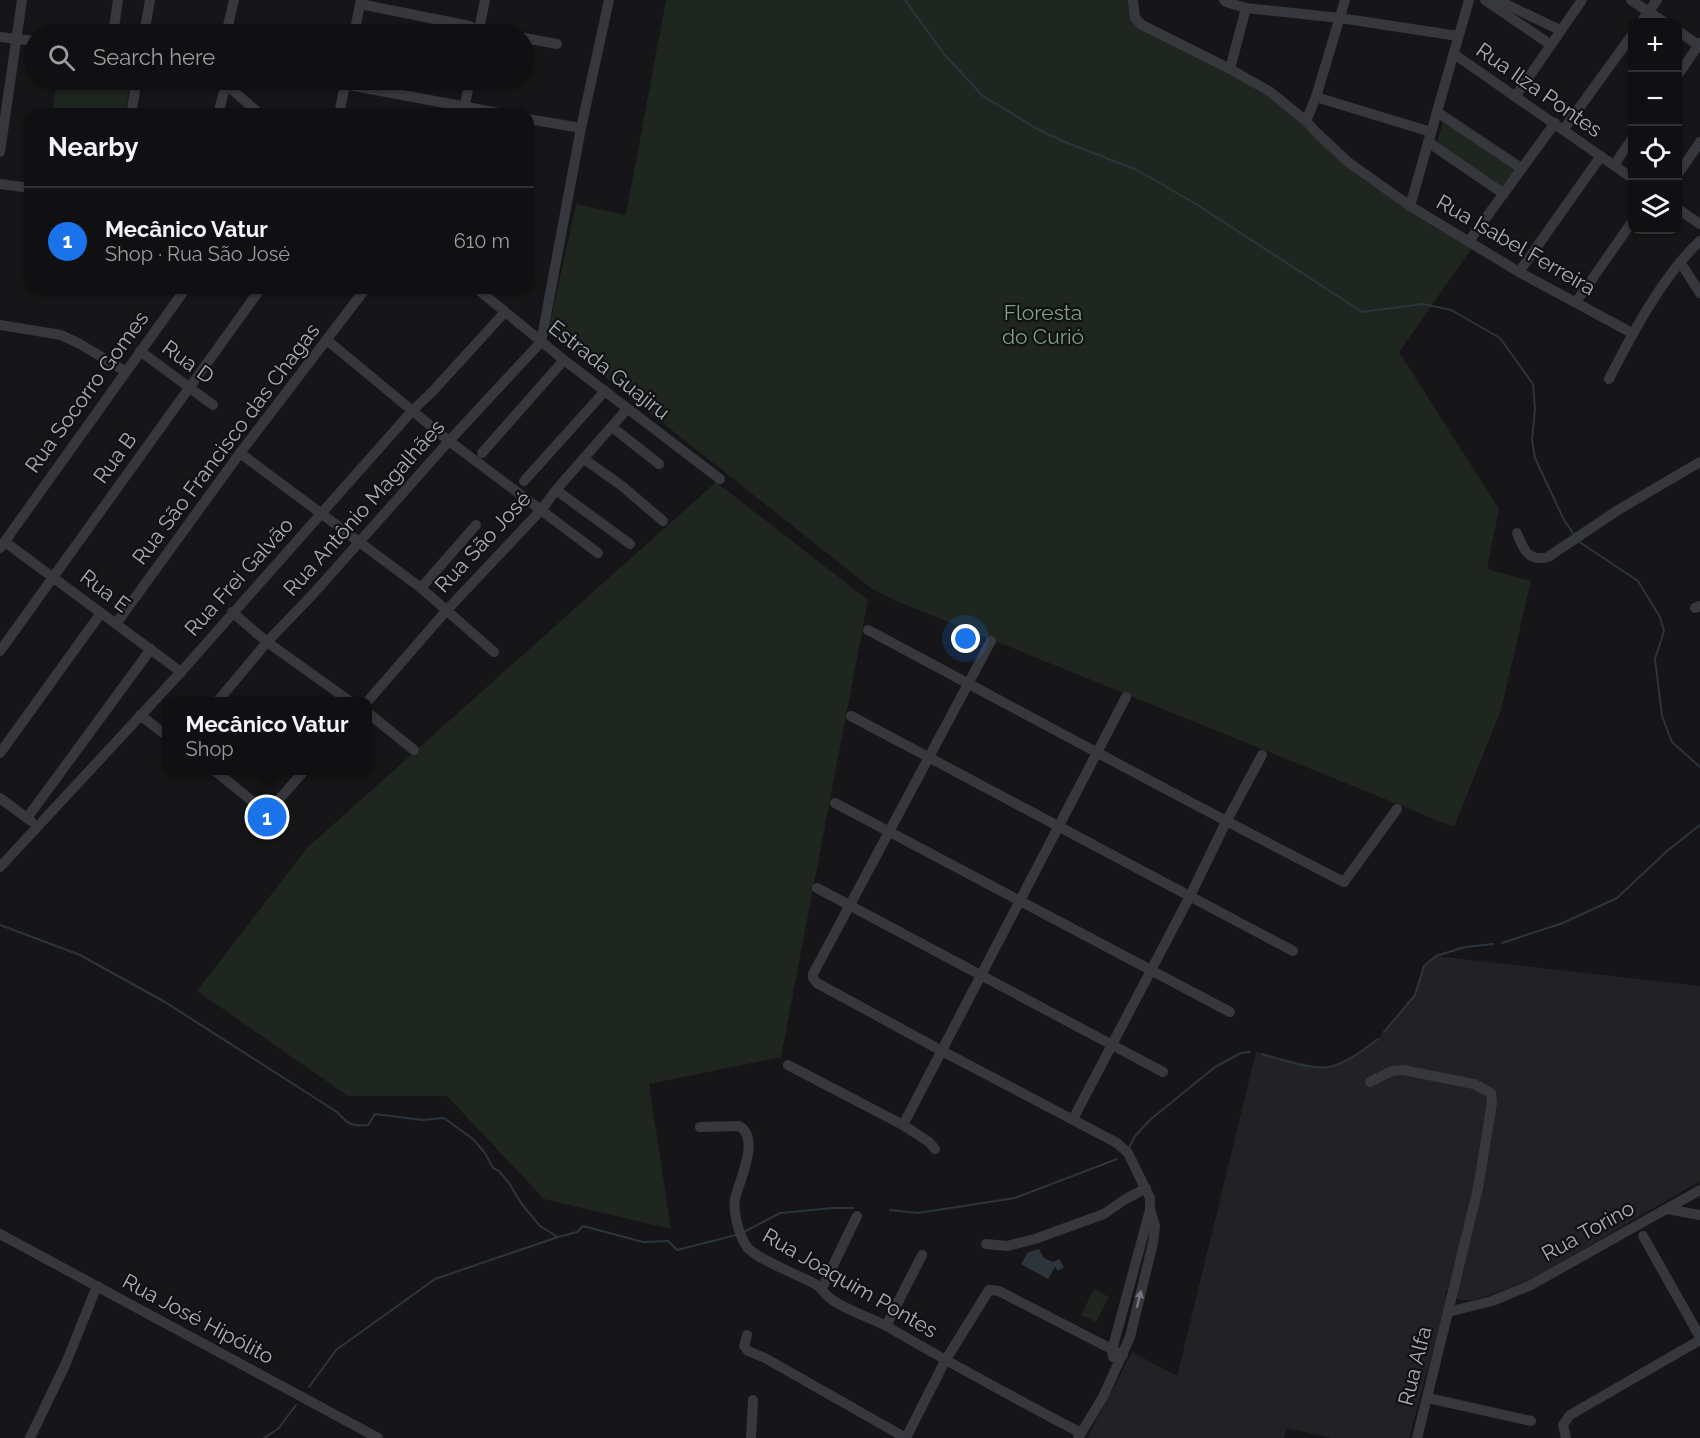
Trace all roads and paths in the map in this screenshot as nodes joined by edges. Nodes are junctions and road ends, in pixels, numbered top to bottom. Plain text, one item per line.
1 (22, 0) edge
2 (118, 0) edge
3 (150, 0) edge
4 (234, 0) edge
5 (485, 0) edge
6 (609, 0) edge
7 (1224, 0) edge
8 (1345, 0) edge
9 (1469, 0) edge
10 (1485, 0) edge
11 (1497, 0) edge
12 (1582, 0) edge
13 (1631, 0) edge
14 (1657, 0) edge
15 (360, 2) edge
16 (1133, 2) edge
17 (1246, 8) junction
18 (1648, 12) junction
19 (1340, 18) junction
20 (1644, 18) edge
21 (1658, 18) edge
22 (114, 24) edge
23 (146, 24) edge
24 (228, 24) edge
25 (356, 24) edge
26 (451, 24) edge
27 (478, 24) edge
28 (1560, 30) junction
29 (1682, 34) edge
30 (1458, 36) junction
31 (0, 37) edge
32 (17, 39) junction
33 (24, 40) edge
34 (534, 40) edge
35 (1628, 40) edge
36 (557, 44) dead end
37 (1551, 45) junction
38 (1700, 45) edge
39 (1454, 54) junction
40 (1230, 69) junction
41 (1679, 72) edge
42 (135, 90) edge
43 (222, 90) edge
44 (233, 90) edge
45 (344, 90) edge
46 (383, 90) edge
47 (468, 90) edge
48 (1316, 97) junction
49 (1515, 97) junction
50 (132, 108) edge
51 (219, 108) edge
52 (253, 108) edge
53 (340, 108) edge
54 (456, 108) edge
55 (464, 108) edge
56 (1437, 112) junction
57 (534, 119) edge
58 (1306, 120) junction
59 (1560, 126) junction
60 (581, 128) junction
61 (1430, 137) junction
62 (1700, 142) edge
63 (1628, 145) edge
64 (0, 152) edge
65 (1601, 156) junction
66 (1614, 165) junction
67 (1682, 167) edge
68 (1521, 168) junction
69 (1628, 175) edge
70 (0, 184) edge
71 (24, 187) edge
72 (1504, 194) junction
73 (1410, 206) junction
74 (1682, 212) edge
75 (1700, 224) edge
76 (1628, 228) edge
77 (1469, 241) junction
78 (1700, 241) edge
79 (1680, 262) junction
80 (1519, 272) junction
81 (1700, 293) edge
82 (182, 294) edge
83 (257, 294) edge
84 (362, 294) edge
85 (483, 294) edge
86 (1576, 302) junction
87 (505, 312) junction
88 (0, 325) edge
89 (1632, 333) junction
90 (328, 341) junction
91 (541, 342) junction
92 (140, 351) junction
93 (564, 360) junction
94 (124, 371) junction
95 (1609, 379) dead end
96 (190, 388) junction
97 (605, 391) junction
98 (213, 405) dead end
99 (627, 409) junction
100 (412, 411) junction
101 (612, 427) junction
102 (449, 441) junction
103 (240, 453) junction
104 (482, 453) dead end
105 (584, 459) junction
106 (1700, 462) edge
107 (659, 464) dead end
108 (720, 479) dead end
109 (524, 481) dead end
110 (556, 490) junction
111 (542, 509) junction
112 (321, 515) junction
113 (663, 521) dead end
114 (476, 525) dead end
115 (1517, 533) dead end
116 (359, 542) junction
117 (630, 544) dead end
118 (2, 545) edge
119 (598, 553) dead end
120 (53, 576) junction
121 (422, 588) junction
122 (232, 612) junction
123 (446, 612) junction
124 (101, 613) junction
125 (116, 624) junction
126 (868, 630) dead end
127 (991, 641) dead end
128 (267, 642) junction
129 (151, 649) junction
130 (0, 651) edge
131 (494, 652) dead end
132 (181, 672) junction
133 (968, 683) junction
134 (221, 697) edge
135 (344, 697) edge
136 (371, 697) edge
137 (1126, 697) dead end
138 (140, 715) junction
139 (372, 716) edge
140 (851, 716) dead end
141 (162, 732) edge
142 (414, 750) dead end
143 (1097, 751) junction
144 (0, 753) edge
145 (1262, 755) dead end
146 (929, 758) junction
147 (219, 775) edge
148 (301, 775) edge
149 (0, 798) edge
150 (835, 803) dead end
151 (1397, 808) dead end
152 (27, 818) junction
153 (1226, 822) junction
154 (1059, 826) junction
155 (39, 827) junction
156 (889, 832) junction
157 (0, 867) edge
158 (817, 888) dead end
159 (1191, 896) junction
160 (1020, 901) junction
161 (850, 906) junction
162 (1293, 951) dead end
163 (1151, 971) junction
164 (981, 976) junction
165 (1230, 1012) dead end
166 (1112, 1045) junction
167 (942, 1051) junction
168 (788, 1065) dead end
169 (1163, 1072) dead end
170 (1370, 1082) dead end
171 (1073, 1119) junction
172 (903, 1125) junction
173 (700, 1127) dead end
174 (935, 1149) dead end
175 (1146, 1188) junction
176 (1700, 1190) edge
177 (1667, 1209) junction
178 (1700, 1215) edge
179 (857, 1216) dead end
180 (0, 1234) edge
181 (1643, 1236) dead end
182 (986, 1244) dead end
183 (922, 1256) dead end
184 (97, 1286) junction
185 (822, 1288) junction
186 (1492, 1301) joint
187 (1448, 1312) junction
188 (886, 1326) junction
189 (747, 1335) dead end
190 (1700, 1338) edge
191 (1117, 1352) junction
192 (945, 1361) junction
193 (1428, 1398) junction
194 (753, 1400) dead end
195 (1531, 1421) dead end
196 (1080, 1435) edge
197 (30, 1438) edge
198 (378, 1438) edge
199 (751, 1438) edge
200 (906, 1438) edge
201 (1417, 1438) edge
202 (1566, 1438) edge

1 - 32 street
2 - 22 street
3 - 23 street
4 - 24 street
5 - 27 street
6 - 60 street
7 - 17 street
8 - 19 street
9 - 30 street, Rua Isabel Ferreira
10 - 37 street
11 - 28 street
12 - 28 street
13 - 18 street
14 - 18 street
15 - 25 street
15 - 26 street
16 - 40 street
17 - 19 street
17 - 40 street
18 - 20 street
18 - 21 street
19 - 30 street
19 - 48 street
28 - 37 street
29 - 38 street
30 - 39 street, Rua Isabel Ferreira
31 - 32 street
32 - 33 street
32 - 64 street
34 - 36 street
35 - 59 street
37 - 49 street
38 - 41 street
39 - 49 street, Rua Ilza Pontes
39 - 56 street, Rua Isabel Ferreira
40 - 58 street
42 - 50 street
43 - 51 street
44 - 52 street
45 - 53 street
46 - 54 street
47 - 55 street
48 - 58 street
48 - 61 street
49 - 59 street, Rua Ilza Pontes
56 - 61 street, Rua Isabel Ferreira
56 - 68 street
57 - 60 street
58 - 73 street
59 - 65 street, Rua Ilza Pontes
59 - 68 street
60 - 91 street
61 - 72 street
61 - 73 street, Rua Isabel Ferreira
62 - 67 street
63 - 66 street
65 - 66 street, Rua Ilza Pontes
65 - 80 street
66 - 69 street, Rua Ilza Pontes
68 - 72 street
70 - 71 street
72 - 77 street
73 - 77 street, Rua Isabel Ferreira
74 - 75 street
76 - 86 street
77 - 80 street, Rua Isabel Ferreira
78 - 79 street
79 - 81 street
79 - 89 street
80 - 86 street, Rua Isabel Ferreira
82 - 92 street, Rua Socorro Gomes
83 - 96 street, Rua B
84 - 90 street, Rua São Francisco das Chagas
85 - 87 street, Estrada Guajiru
86 - 89 street, Rua Isabel Ferreira
87 - 91 street, Estrada Guajiru
87 - 100 street, Rua Frei Galvão
88 - 94 street
89 - 95 street
90 - 100 street
90 - 103 street, Rua São Francisco das Chagas
91 - 93 street, Estrada Guajiru
91 - 102 street, Rua Antônio Magalhães
92 - 94 street, Rua Socorro Gomes
92 - 96 street, Rua D
93 - 97 street, Estrada Guajiru
93 - 104 street
94 - 118 street, Rua Socorro Gomes
96 - 98 street, Rua D
96 - 120 street, Rua B
97 - 99 street, Estrada Guajiru
97 - 109 street
99 - 101 street, Rua São José
99 - 108 street, Estrada Guajiru
100 - 102 street
100 - 112 street, Rua Frei Galvão
101 - 105 street, Rua São José
101 - 107 street
102 - 111 street
102 - 116 street, Rua Antônio Magalhães
103 - 112 street
103 - 125 street, Rua São Francisco das Chagas
105 - 110 street, Rua São José
105 - 113 street
106 - 115 street
110 - 111 street, Rua São José
110 - 117 street
111 - 119 street
111 - 123 street, Rua São José
112 - 116 street
112 - 122 street, Rua Frei Galvão
114 - 121 street
116 - 121 street
116 - 128 street, Rua Antônio Magalhães
118 - 120 street, Rua E
120 - 124 street, Rua E
120 - 130 street, Rua B
121 - 123 street
122 - 128 street
122 - 132 street, Rua Frei Galvão
123 - 131 street
123 - 136 street, Rua São José
124 - 125 street, Rua E
124 - 144 street
125 - 129 street, Rua E
126 - 133 street
127 - 133 street
128 - 134 street, Rua Antônio Magalhães
128 - 135 street
129 - 132 street, Rua E
129 - 152 street
132 - 138 street, Rua Frei Galvão
133 - 143 street
133 - 146 street
137 - 143 street
138 - 141 street
138 - 155 street, Rua Frei Galvão
139 - 142 street
140 - 146 street
143 - 153 street
143 - 154 street
145 - 153 street
146 - 154 street
146 - 156 street
147 - 148 street
149 - 152 street
150 - 156 street
151 - 153 street
152 - 155 street
153 - 159 street
154 - 159 street
154 - 160 street
155 - 157 street, Rua Frei Galvão
156 - 160 street
156 - 161 street
158 - 161 street
159 - 162 street
159 - 163 street
160 - 163 street
160 - 164 street
161 - 164 street
161 - 167 street
163 - 165 street
163 - 166 street
164 - 166 street
164 - 167 street
166 - 169 street
166 - 171 street
167 - 171 street
167 - 172 street
168 - 172 street
170 - 187 street
171 - 175 street
172 - 174 street
173 - 185 street, Rua Joaquim Pontes
175 - 182 street
175 - 191 street
176 - 177 street, Rua Torino
177 - 178 street
177 - 186 street, Rua Torino
179 - 185 street
180 - 184 street, Rua José Hipólito
181 - 190 street
183 - 188 street
184 - 197 street
184 - 198 street, Rua José Hipólito
185 - 188 street, Rua Joaquim Pontes
186 - 187 street, Rua Alfa
187 - 193 street, Rua Alfa
188 - 192 street, Rua Joaquim Pontes
189 - 200 street
190 - 202 street
191 - 192 street
191 - 196 street
192 - 196 street, Rua Joaquim Pontes
192 - 200 street
193 - 195 street
193 - 201 street, Rua Alfa
194 - 199 street

